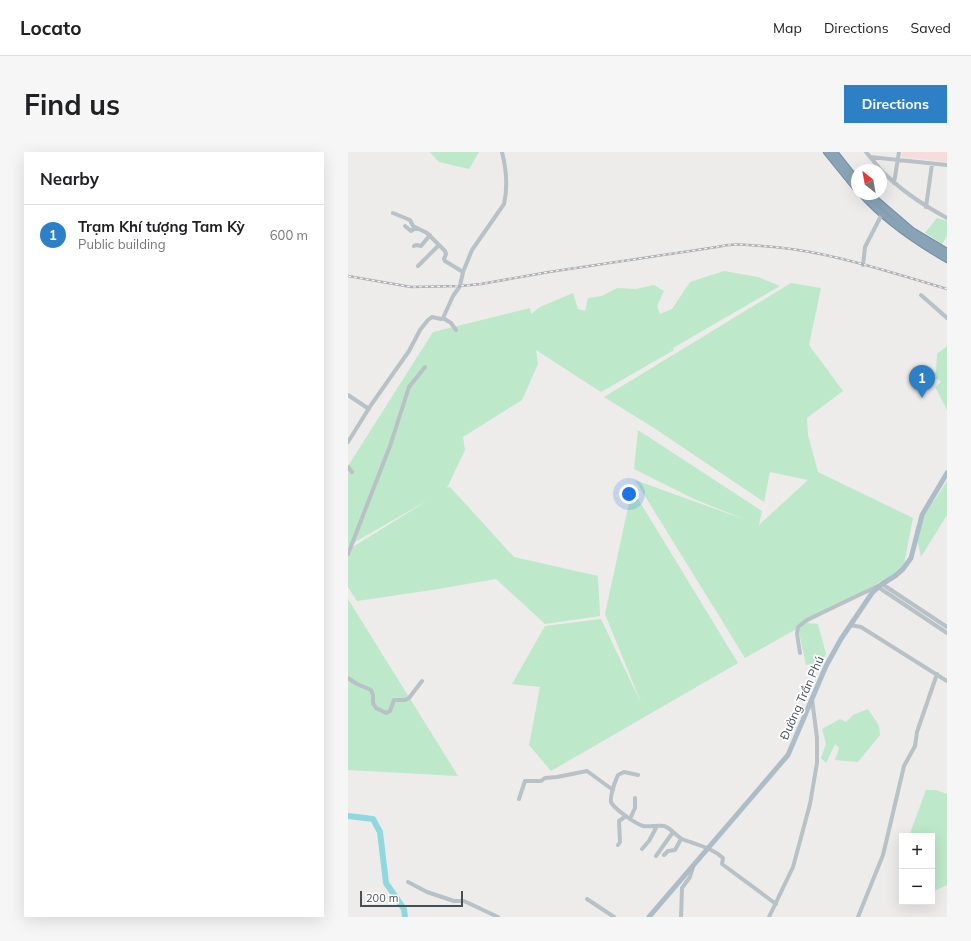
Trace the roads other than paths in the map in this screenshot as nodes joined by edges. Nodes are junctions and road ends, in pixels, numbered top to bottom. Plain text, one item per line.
1 (502, 152) edge
2 (827, 152) edge
3 (834, 152) edge
4 (899, 152) edge
5 (867, 154) edge
6 (898, 160) junction
7 (876, 164) edge
8 (932, 164) junction
9 (947, 165) edge
10 (851, 173) edge
11 (887, 176) edge
12 (851, 181) edge
13 (894, 184) junction
14 (868, 200) edge
15 (876, 200) edge
16 (926, 207) junction
17 (393, 214) dead end
18 (882, 214) junction
19 (947, 218) edge
20 (405, 226) dead end
21 (416, 228) junction
22 (430, 236) junction
23 (439, 245) junction
24 (414, 246) dead end
25 (947, 252) edge
26 (947, 259) edge
27 (863, 265) dead end
28 (418, 266) dead end
29 (463, 272) junction
30 (921, 295) dead end
31 (443, 318) junction
32 (947, 318) edge
33 (456, 330) dead end
34 (425, 367) dead end
35 (348, 395) edge
36 (369, 409) junction
37 (348, 442) edge
38 (348, 467) edge
39 (352, 472) dead end
40 (947, 473) edge
41 (348, 554) edge
42 (880, 586) junction
43 (850, 625) junction
44 (947, 627) edge
45 (947, 633) edge
46 (800, 653) dead end
47 (937, 674) junction
48 (348, 678) edge
49 (422, 681) dead end
50 (947, 681) edge
51 (812, 699) junction
52 (638, 775) dead end
53 (613, 790) junction
54 (635, 798) dead end
55 (519, 799) dead end
56 (628, 817) junction
57 (656, 826) junction
58 (673, 832) junction
59 (681, 839) junction
60 (618, 845) dead end
61 (708, 848) junction
62 (642, 850) dead end
63 (664, 855) dead end
64 (656, 856) dead end
65 (693, 867) junction
66 (408, 882) dead end
67 (587, 899) dead end
68 (776, 904) junction
69 (498, 917) edge
70 (614, 917) edge
71 (649, 917) edge
72 (681, 917) edge
73 (769, 917) edge
74 (858, 917) edge

1 - 29 street
2 - 12 highway
3 - 10 highway
4 - 6 street
5 - 6 street
5 - 7 street
6 - 8 street
6 - 13 street
8 - 9 street
8 - 16 street
11 - 13 street
13 - 16 street
14 - 18 highway
15 - 25 highway
16 - 19 street
17 - 21 street
18 - 26 highway
18 - 27 street
20 - 21 street
21 - 22 street
22 - 23 street
22 - 24 street
23 - 28 street
23 - 29 street
29 - 31 street
30 - 32 street
31 - 33 street
31 - 36 street
34 - 41 street
35 - 36 street
36 - 37 street
38 - 39 street
40 - 42 main road, Đường Trần Phú
42 - 43 main road, Đường Trần Phú
42 - 44 street
42 - 45 street
42 - 46 street
43 - 47 street
43 - 51 main road, Đường Trần Phú
47 - 50 street
47 - 74 street
48 - 49 street
51 - 61 main road, Đường Trần Phú
51 - 68 street
52 - 53 street
53 - 55 street
53 - 56 street
54 - 56 street
56 - 57 street
56 - 60 street
57 - 58 street
57 - 62 street
58 - 59 street
58 - 64 street
59 - 61 street
59 - 63 street
61 - 65 main road, Đường Trần Phú
61 - 68 street
65 - 71 main road, Đường Trần Phú
65 - 72 street
66 - 69 street
67 - 70 street
68 - 73 street

